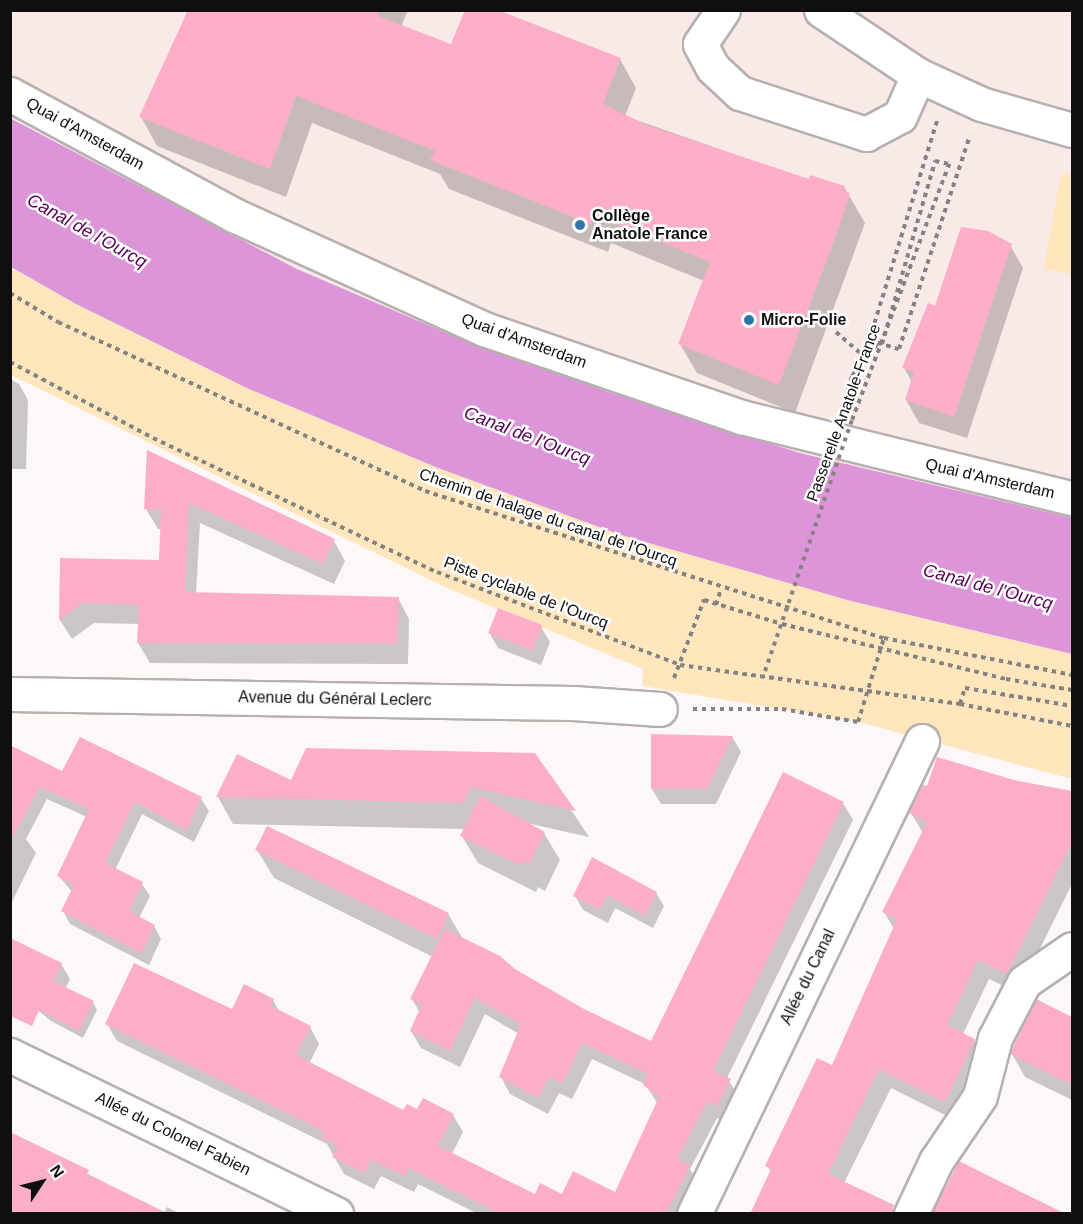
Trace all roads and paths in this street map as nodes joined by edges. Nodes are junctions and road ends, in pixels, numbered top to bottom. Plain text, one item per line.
1 (723, 10) edge
2 (821, 10) edge
3 (918, 75) junction
4 (948, 89) junction
5 (10, 94) edge
6 (981, 104) junction
7 (1072, 130) edge
8 (10, 293) edge
9 (836, 332) dead end
10 (880, 343) junction
11 (866, 358) junction
12 (10, 362) edge
13 (842, 408) dead end
14 (1072, 498) edge
15 (721, 589) junction
16 (716, 605) junction
17 (782, 624) junction
18 (884, 638) junction
19 (680, 665) junction
20 (765, 671) dead end
21 (1072, 675) edge
22 (1072, 690) edge
23 (868, 691) junction
24 (10, 694) edge
25 (960, 704) junction
26 (1072, 706) edge
27 (660, 710) joint
28 (1072, 726) edge
29 (922, 741) dead end
30 (1072, 950) edge
31 (10, 1055) edge
32 (336, 1214) edge
33 (694, 1214) edge
34 (911, 1214) edge

1 - 3 street
2 - 3 street
3 - 4 street
4 - 6 street
4 - 10 path
5 - 14 street, Quai d'Amsterdam
6 - 7 street
6 - 10 path
8 - 15 path, Chemin de halage du canal de l'Ourcq
9 - 11 path
10 - 11 path
10 - 17 path, Passerelle Anatole-France, bridge
11 - 13 path
12 - 19 path, Piste cyclable de l'Ourcq
15 - 16 path
15 - 18 path, Chemin de halage du canal de l'Ourcq
16 - 17 path
16 - 19 path
17 - 20 path, Passerelle Anatole-France, bridge
17 - 22 path, bridge
18 - 21 path, Chemin de halage du canal de l'Ourcq
18 - 23 path
19 - 23 path, Piste cyclable de l'Ourcq
23 - 25 path, Piste cyclable de l'Ourcq
23 - 27 path
24 - 27 street, Avenue du Général Leclerc
25 - 26 path
25 - 28 path, Piste cyclable de l'Ourcq
29 - 33 street, Allée du Canal
30 - 34 street
31 - 32 street, Allée du Colonel Fabien

